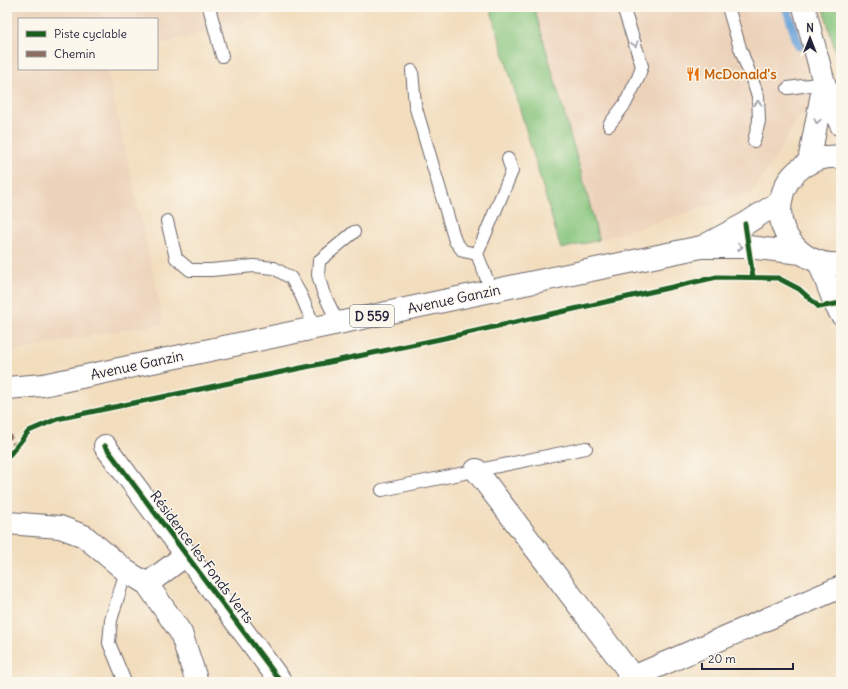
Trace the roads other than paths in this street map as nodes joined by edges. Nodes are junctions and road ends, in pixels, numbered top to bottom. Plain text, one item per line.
1 (209, 7) edge
2 (623, 7) edge
3 (728, 7) edge
4 (804, 7) edge
5 (222, 56) dead end
6 (412, 71) dead end
7 (824, 83) junction
8 (788, 88) dead end
9 (609, 125) dead end
10 (841, 125) edge
11 (754, 141) dead end
12 (841, 157) edge
13 (508, 159) dead end
14 (809, 162) junction
15 (781, 201) junction
16 (167, 221) dead end
17 (354, 232) dead end
18 (701, 247) junction
19 (477, 254) junction
20 (810, 258) junction
21 (841, 264) edge
22 (492, 292) junction
23 (841, 314) edge
24 (338, 323) junction
25 (315, 328) junction
26 (43, 385) junction
27 (7, 388) edge
28 (7, 405) edge
29 (105, 446) dead end
30 (586, 448) dead end
31 (476, 470) junction
32 (382, 490) dead end
33 (7, 523) edge
34 (186, 555) junction
35 (126, 571) junction
36 (147, 584) junction
37 (841, 587) edge
38 (629, 679) edge
39 (124, 682) edge
40 (198, 682) edge
41 (281, 682) edge

1 - 5 lane
2 -> 9 lane
11 -> 3 lane
4 - 7 street
6 - 19 lane
7 - 8 lane
7 - 10 street
7 -> 14 street
12 - 14 street
13 - 19 lane
14 - 15 street
15 - 18 street, Avenue Ganzin / D 559
15 - 20 street
16 - 25 lane
17 - 24 lane
18 -> 20 street, Avenue Ganzin / D 559
18 - 22 street, Avenue Ganzin / D 559
19 - 22 lane
20 - 21 street, Avenue Ganzin
20 - 23 street
22 - 24 street, Avenue Ganzin / D 559
24 - 25 street, Avenue Ganzin / D 559
25 - 26 street, Avenue Ganzin / D 559
26 - 27 street, Avenue Ganzin / D 559
26 - 28 street, Avenue Ganzin / D 559
29 - 34 street, Résidence les Fonds Verts
30 - 31 lane
31 - 32 lane
31 - 38 street
33 - 35 street
34 - 36 street, Résidence les Fonds Verts
34 - 41 street, Résidence les Fonds Verts
35 - 36 street
35 - 39 lane
36 - 40 street
37 - 38 street

